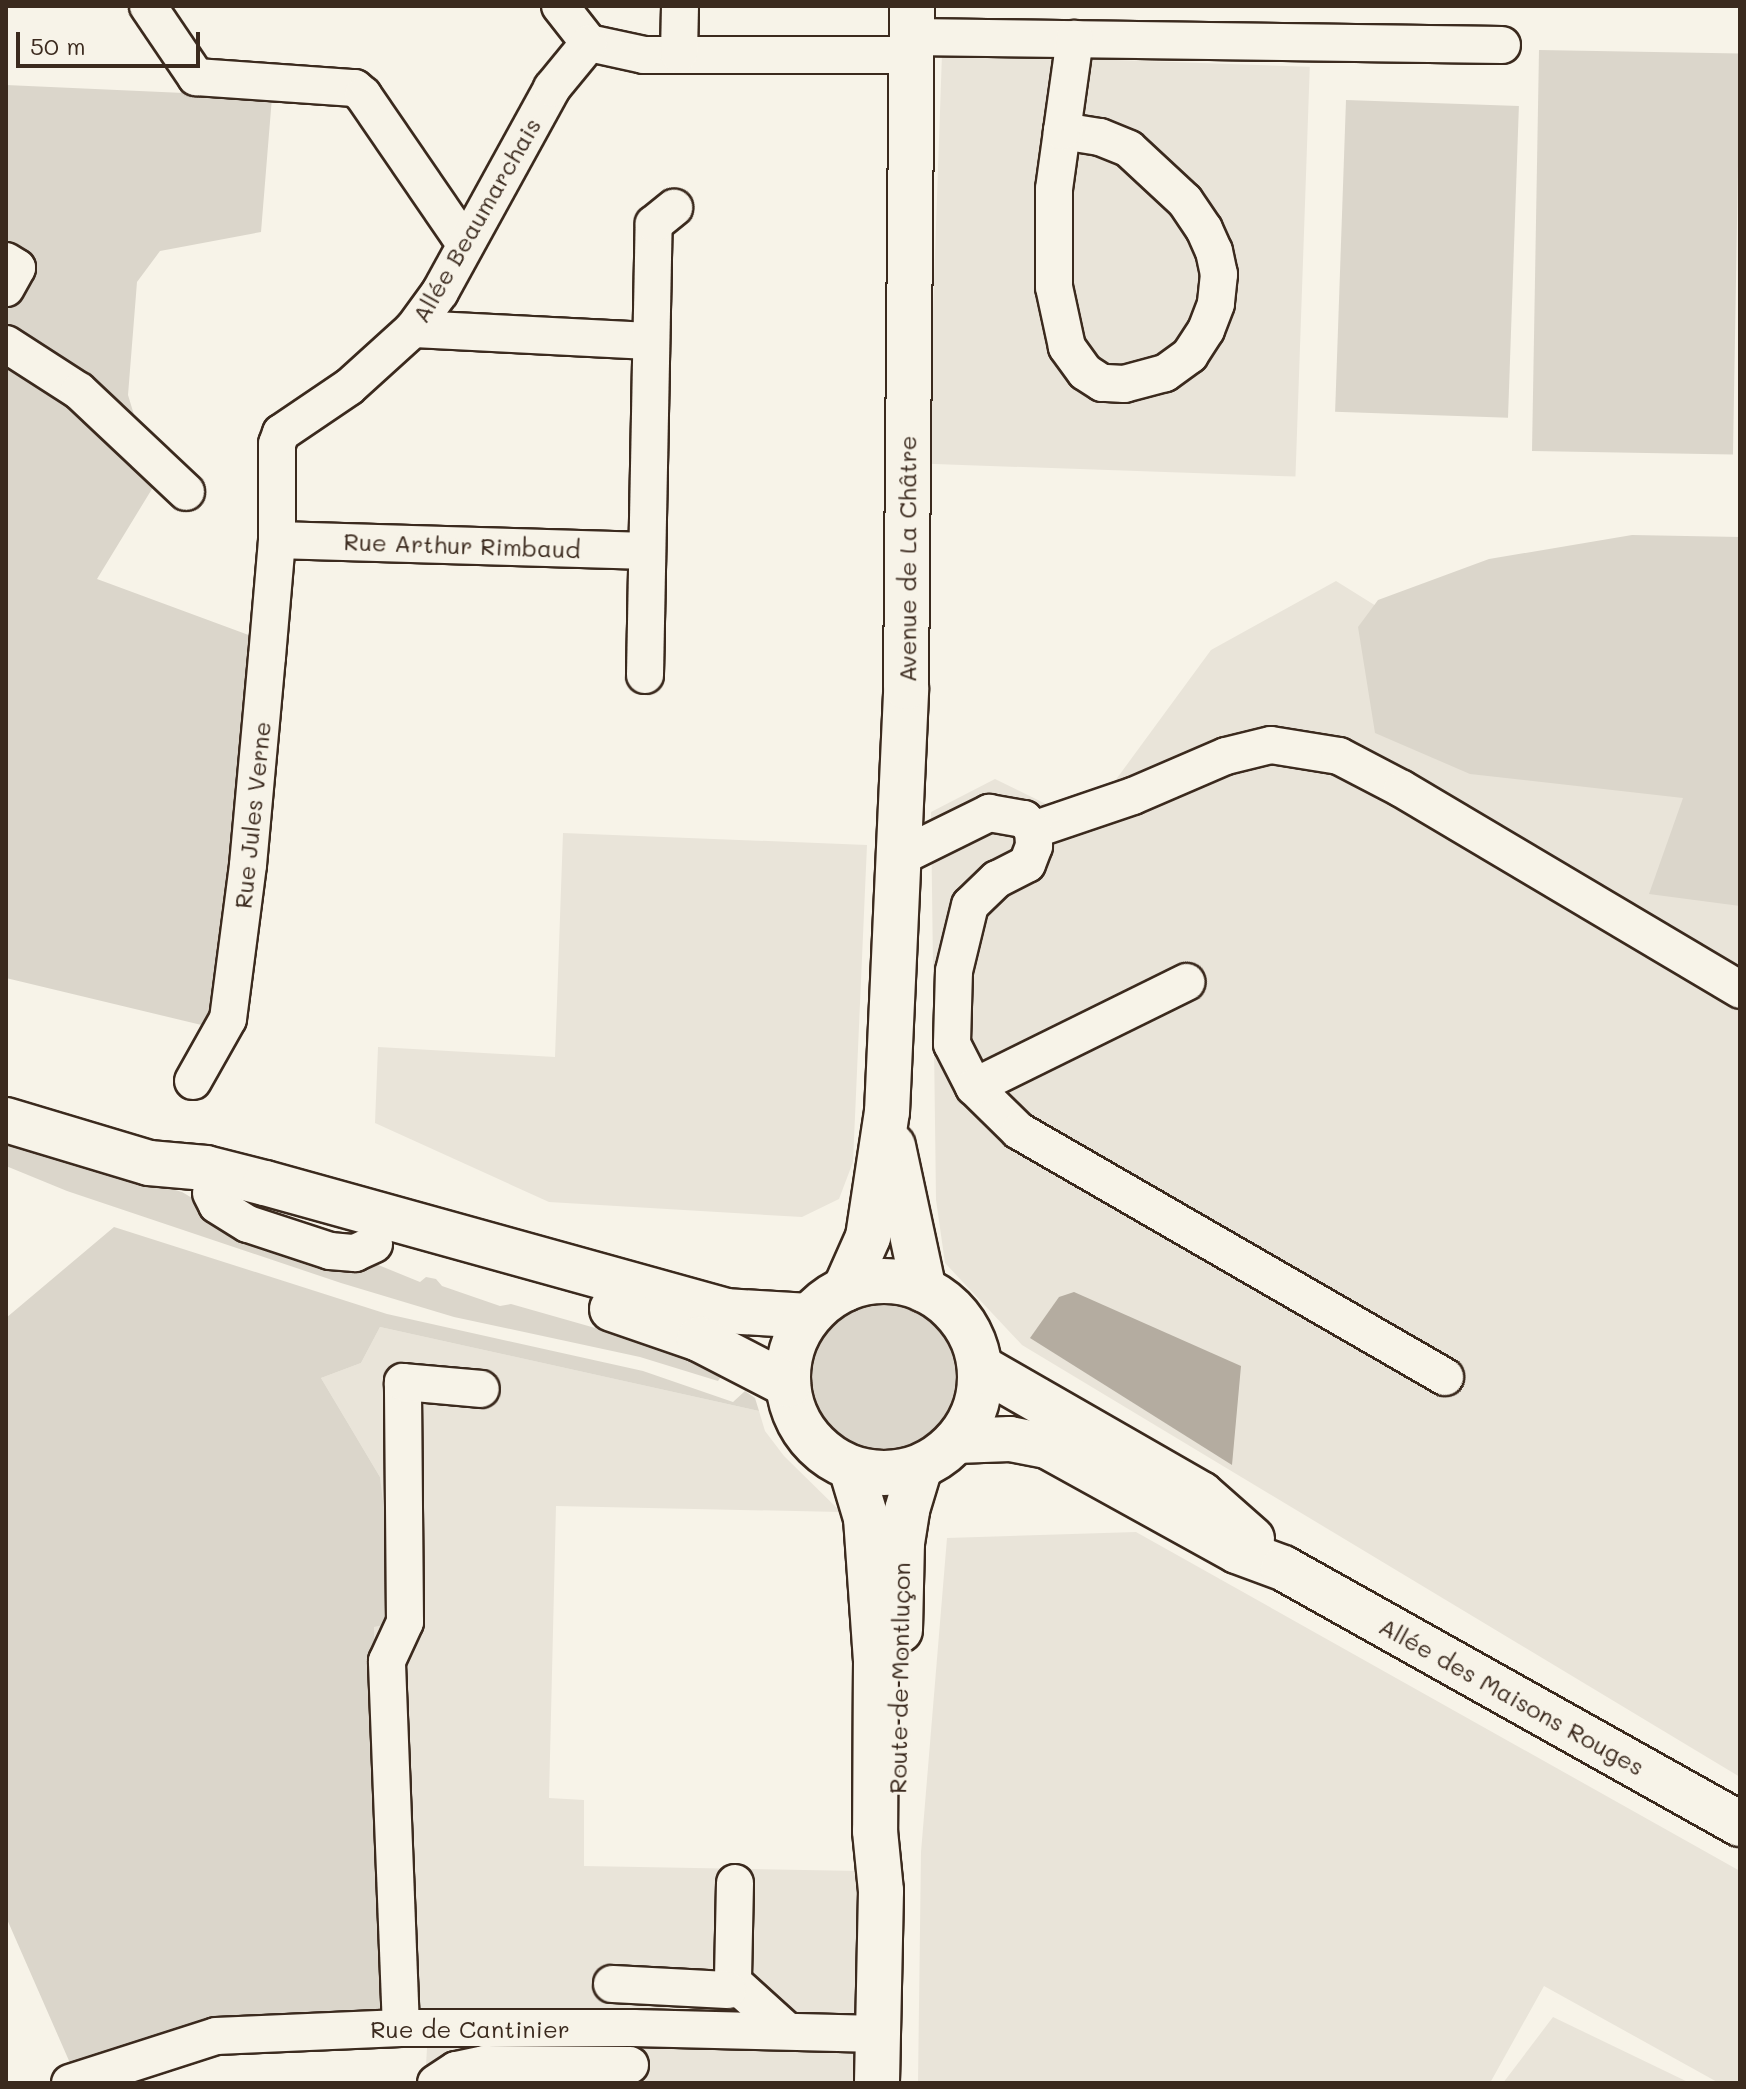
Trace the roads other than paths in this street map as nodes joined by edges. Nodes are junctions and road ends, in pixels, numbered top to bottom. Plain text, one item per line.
1 (148, 6) edge
2 (560, 6) edge
3 (680, 6) edge
4 (912, 32) edge
5 (1075, 39) junction
6 (589, 43) junction
7 (1502, 45) dead end
8 (679, 54) junction
9 (1062, 131) junction
10 (674, 208) dead end
11 (465, 244) junction
12 (6, 261) edge
13 (6, 288) edge
14 (413, 329) junction
15 (651, 341) junction
16 (6, 344) edge
17 (186, 492) dead end
18 (277, 540) junction
19 (647, 551) junction
20 (645, 675) dead end
21 (1033, 830) junction
22 (898, 858) junction
23 (1186, 982) dead end
24 (1740, 990) edge
25 (193, 1081) dead end
26 (974, 1087) junction
27 (887, 1112) junction
28 (6, 1120) edge
29 (149, 1163) junction
30 (845, 1289) junction
31 (924, 1290) junction
32 (809, 1316) junction
33 (980, 1367) junction
34 (1445, 1377) dead end
35 (788, 1385) junction
36 (481, 1389) dead end
37 (956, 1441) junction
38 (920, 1467) junction
39 (851, 1468) junction
40 (1283, 1568) junction
41 (1740, 1824) edge
42 (735, 1883) dead end
43 (881, 1891) junction
44 (612, 1984) dead end
45 (730, 1986) junction
46 (401, 2028) junction
47 (633, 2028) junction
48 (701, 2029) junction
49 (787, 2031) junction
50 (879, 2034) junction
51 (156, 2069) edge
52 (629, 2074) edge
53 (70, 2083) edge
54 (436, 2083) edge
55 (877, 2083) edge

1 - 11 street
2 - 6 street
3 - 8 street
4 - 5 street
4 - 8 street
4 - 22 main road, Avenue de La Châtre
5 - 7 street
5 - 9 street
6 - 8 street
6 - 11 street, Allée Beaumarchais
9 - 9 street
10 - 15 street
11 - 14 street, Allée Beaumarchais
12 - 13 street
14 - 15 street
14 - 18 street, Allée Beaumarchais
15 - 19 street
16 - 17 street
18 - 19 street, Rue Arthur Rimbaud
18 - 25 street, Rue Jules Verne
19 - 20 street
21 - 22 street
21 - 24 street
21 - 26 street
22 - 27 main road, Avenue de La Châtre
23 - 26 street
26 - 34 street
27 - 30 main road, Avenue de La Châtre
27 - 31 main road, Avenue de La Châtre
28 - 29 main road
29 - 32 main road
29 - 35 main road
30 - 31 main road
30 - 32 main road
31 - 33 main road
32 - 35 main road
33 - 37 main road
33 - 40 main road, Allée des Maisons Rouges
35 - 39 main road
36 - 46 street
37 - 38 main road
37 - 40 main road, Allée des Maisons Rouges
38 - 39 main road
38 - 43 main road, Route de Montluçon
39 - 43 main road, Route de Montluçon
40 - 41 main road, Allée des Maisons Rouges
42 - 45 street
43 - 50 main road, Route de Montluçon
44 - 45 street
45 - 48 street
45 - 49 street
46 - 47 street, Rue de Cantinier
46 - 51 street, Rue de Cantinier
47 - 48 street, Rue de Cantinier
47 - 52 street
48 - 49 street, Rue de Cantinier
49 - 50 street, Rue de Cantinier
50 - 55 main road, Route de Montluçon
51 - 53 street, Rue de Cantinier
52 - 54 street

